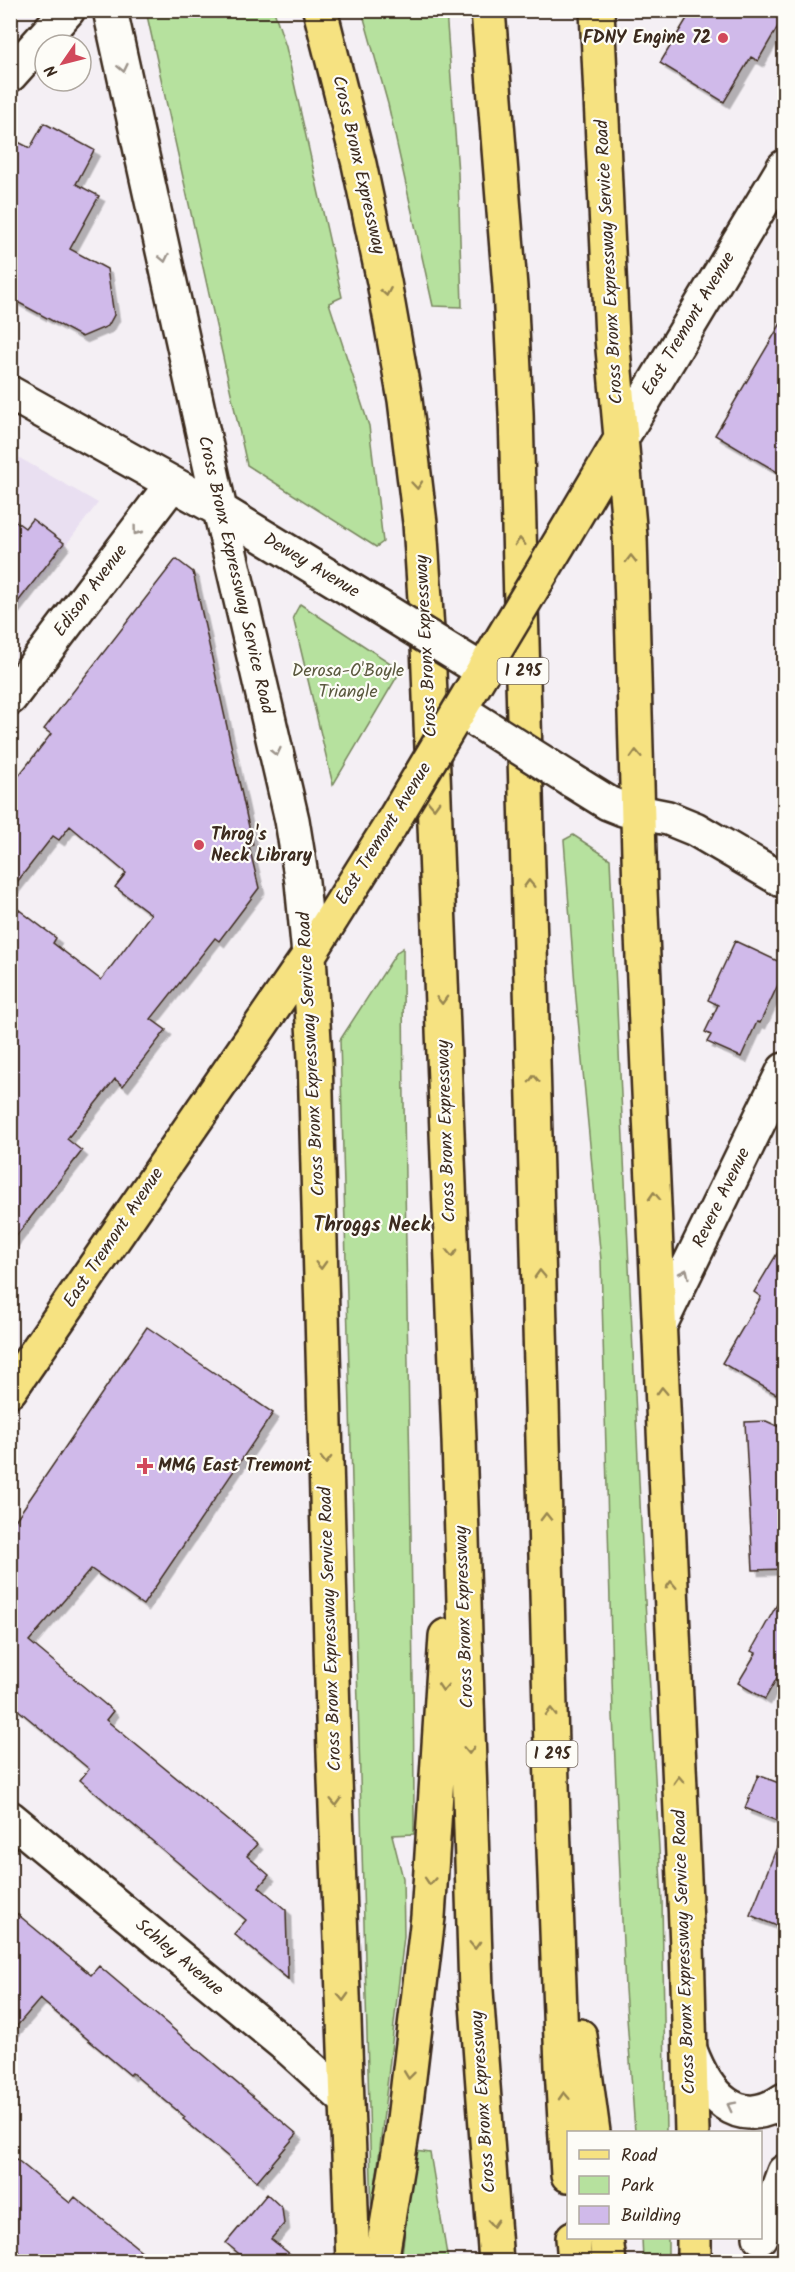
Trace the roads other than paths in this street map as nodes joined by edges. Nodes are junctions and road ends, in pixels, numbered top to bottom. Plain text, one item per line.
1 (68, 10) edge
2 (110, 10) edge
3 (320, 10) edge
4 (488, 10) edge
5 (597, 10) edge
6 (10, 75) edge
7 (784, 167) edge
8 (10, 393) edge
9 (621, 439) junction
10 (172, 484) junction
11 (220, 510) junction
12 (483, 671) junction
13 (10, 698) edge
14 (460, 710) junction
15 (638, 812) junction
16 (784, 881) edge
17 (309, 955) junction
18 (784, 1070) edge
19 (660, 1325) junction
20 (10, 1390) edge
21 (459, 1440) junction
22 (10, 1818) edge
23 (553, 1822) junction
24 (690, 2050) junction
25 (346, 2100) junction
26 (784, 2100) edge
27 (593, 2131) edge
28 (692, 2131) edge
29 (567, 2157) edge
30 (784, 2172) edge
31 (762, 2232) edge
32 (573, 2239) edge
33 (606, 2239) edge
34 (694, 2239) edge
35 (759, 2239) edge
36 (353, 2262) edge
37 (381, 2262) edge
38 (496, 2262) edge
39 (575, 2262) edge
40 (609, 2262) edge
41 (694, 2262) edge
42 (751, 2262) edge

1 - 6 street
2 -> 11 street, Cross Bronx Expressway Service Road
3 -> 21 main road, Cross Bronx Expressway
23 -> 4 main road, I 295
5 - 9 main road, Cross Bronx Expressway Service Road
7 - 9 street, East Tremont Avenue
8 - 10 street, Dewey Avenue
9 - 12 main road, East Tremont Avenue, bridge
15 -> 9 main road, Cross Bronx Expressway Service Road
10 - 11 street, Dewey Avenue
10 -> 13 street, Edison Avenue
11 - 12 street, Dewey Avenue, bridge
11 -> 17 street, Cross Bronx Expressway Service Road
12 - 14 main road, East Tremont Avenue, bridge
14 - 15 street, bridge
14 - 17 main road, East Tremont Avenue, bridge
15 - 16 street
19 -> 15 main road, Cross Bronx Expressway Service Road
17 - 20 main road, East Tremont Avenue
17 -> 25 main road, Cross Bronx Expressway Service Road
19 -> 18 street, Revere Avenue
24 -> 19 main road, Cross Bronx Expressway Service Road
21 -> 37 main road
21 -> 38 main road, Cross Bronx Expressway
22 - 25 street, Schley Avenue
23 - 27 main road
29 -> 23 main road, I 295
26 -> 24 street
24 - 28 main road, Cross Bronx Expressway Service Road
25 - 36 main road, Cross Bronx Expressway Service Road
30 - 31 street
32 - 39 main road
33 - 40 main road
34 - 41 main road
35 - 42 street

